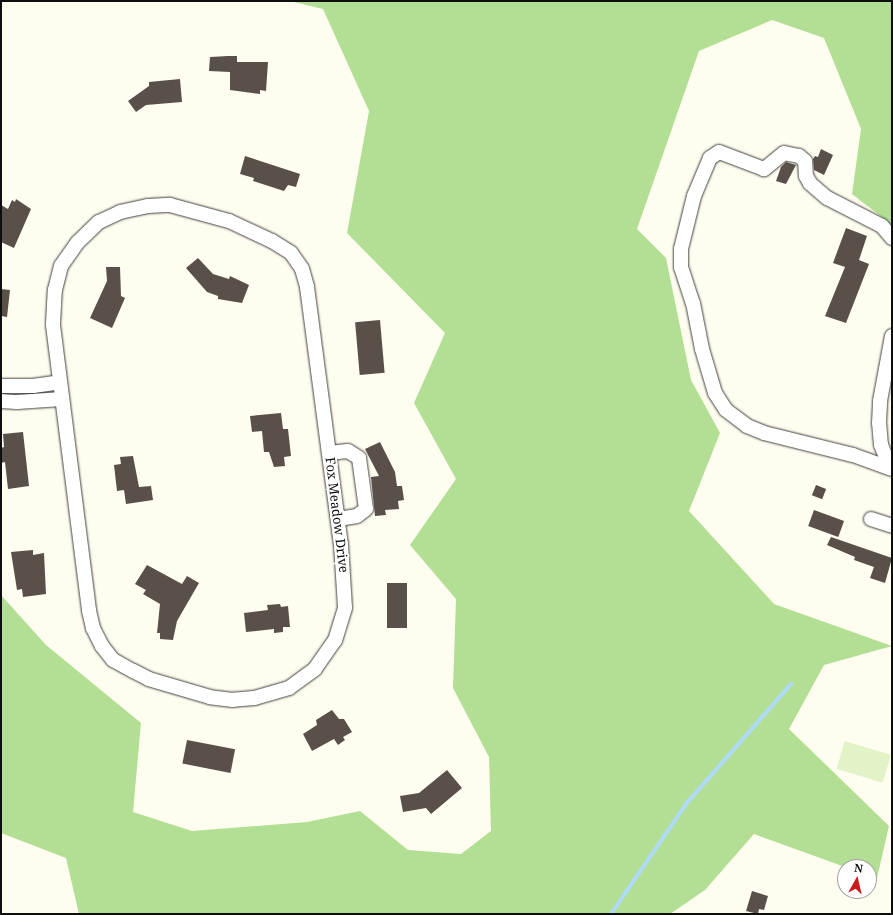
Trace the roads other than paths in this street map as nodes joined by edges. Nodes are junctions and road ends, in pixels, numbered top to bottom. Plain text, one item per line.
1 (892, 238) edge
2 (892, 336) edge
3 (60, 382) junction
4 (1, 386) edge
5 (62, 399) junction
6 (1, 401) edge
7 (329, 453) junction
8 (891, 469) edge
9 (338, 519) junction
10 (871, 519) dead end
11 (892, 526) edge

1 - 8 street
2 - 8 street
3 - 4 street
3 - 5 street, Fox Meadow Drive
3 - 7 street, Fox Meadow Drive
5 - 6 street
5 - 9 street, Fox Meadow Drive
7 - 9 street, Fox Meadow Drive
7 - 9 street
10 - 11 street

